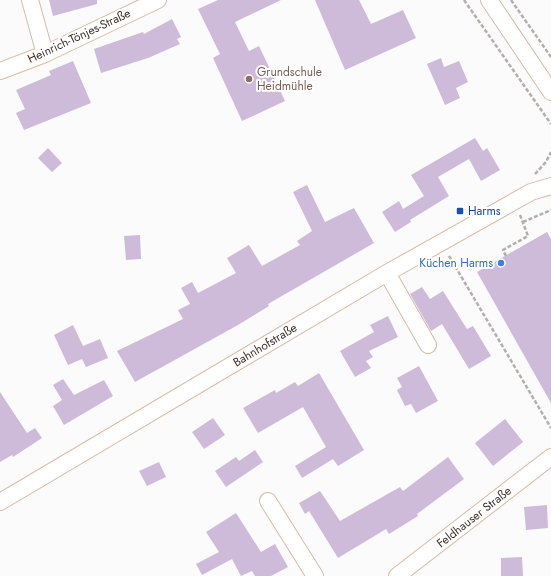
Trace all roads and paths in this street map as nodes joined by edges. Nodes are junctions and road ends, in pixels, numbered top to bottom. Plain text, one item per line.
1 (30, 0) edge
2 (158, 0) edge
3 (464, 0) edge
4 (489, 0) edge
5 (511, 0) edge
6 (45, 54) junction
7 (551, 57) edge
8 (0, 70) edge
9 (551, 92) edge
10 (551, 124) edge
11 (551, 172) edge
12 (551, 186) edge
13 (531, 192) junction
14 (551, 210) edge
15 (519, 215) dead end
16 (523, 222) junction
17 (441, 242) junction
18 (506, 256) dead end
19 (387, 273) junction
20 (428, 345) dead end
21 (551, 428) edge
22 (551, 457) edge
23 (268, 501) dead end
24 (0, 502) edge
25 (315, 576) edge
26 (397, 576) edge

1 - 6 street
2 - 6 street, Heinrich-Tönjes-Straße
3 - 10 path
4 - 9 street
5 - 7 path
6 - 8 street, Heinrich-Tönjes-Straße
11 - 13 street, Bahnhofstraße
12 - 13 street, Bahnhofstraße
13 - 17 street, Bahnhofstraße
14 - 16 path
15 - 16 path
16 - 18 path
17 - 19 street, Bahnhofstraße
17 - 21 path
19 - 20 street
19 - 24 street, Bahnhofstraße
22 - 26 street, Feldhauser Straße
23 - 25 street

